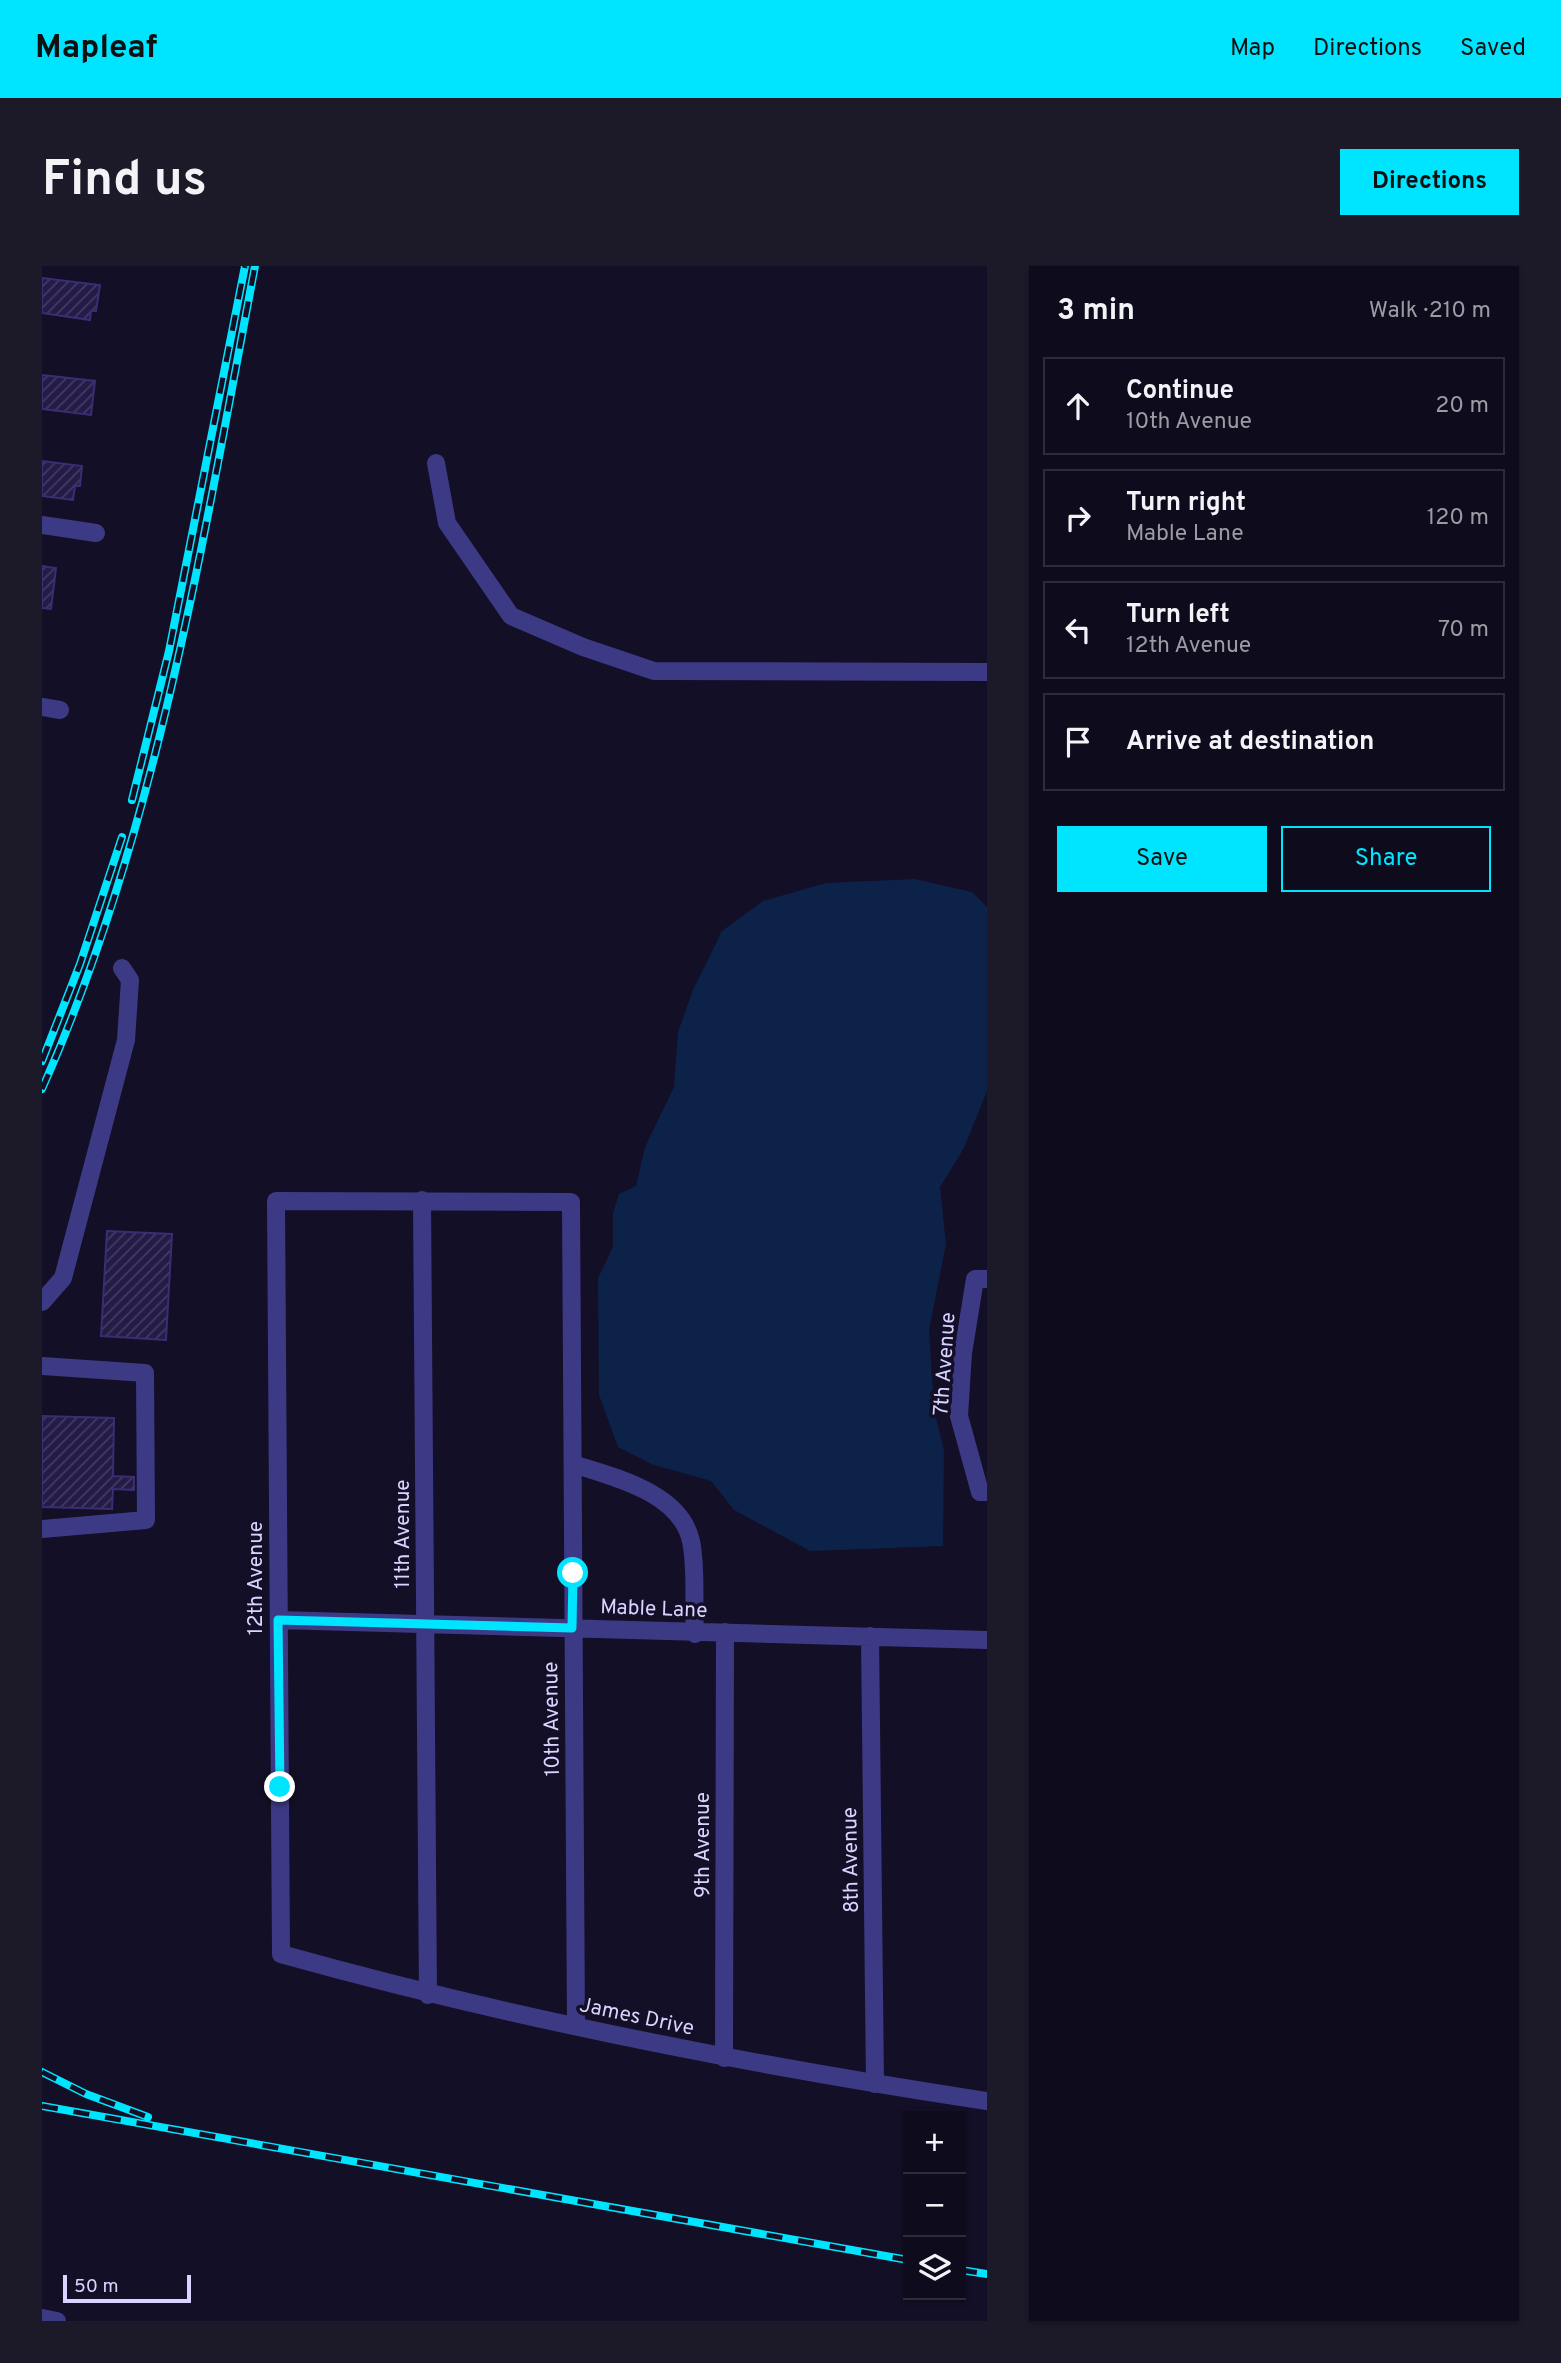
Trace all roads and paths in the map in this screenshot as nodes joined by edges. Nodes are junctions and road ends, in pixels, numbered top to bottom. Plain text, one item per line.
1 (436, 463) dead end
2 (42, 525) edge
3 (96, 533) dead end
4 (987, 672) edge
5 (122, 968) dead end
6 (422, 1200) junction
7 (981, 1279) edge
8 (42, 1302) edge
9 (42, 1366) edge
10 (573, 1464) junction
11 (983, 1492) edge
12 (42, 1529) edge
13 (278, 1620) junction
14 (426, 1622) junction
15 (572, 1628) junction
16 (725, 1632) junction
17 (695, 1634) junction
18 (870, 1636) junction
19 (987, 1640) edge
20 (281, 1954) joint
21 (428, 1995) junction
22 (576, 2026) junction
23 (724, 2059) junction
24 (875, 2084) junction
25 (987, 2101) edge
26 (42, 2318) edge
27 (57, 2321) edge

1 - 4 street
2 - 3 street
5 - 8 street
6 - 10 street, 10th Avenue
6 - 13 street, 12th Avenue
6 - 14 street, 11th Avenue
7 - 11 street, 7th Avenue
9 - 12 street
10 - 15 street, 10th Avenue
10 - 17 street
13 - 14 street, Mable Lane
13 - 20 street, 12th Avenue
14 - 15 street, Mable Lane
14 - 21 street, 11th Avenue
15 - 17 street, Mable Lane
15 - 22 street, 10th Avenue
16 - 17 street, Mable Lane
16 - 18 street, Mable Lane
16 - 23 street, 9th Avenue
18 - 19 street, Mable Lane
18 - 24 street, 8th Avenue
20 - 21 street, James Drive
21 - 22 street, James Drive
22 - 23 street, James Drive
23 - 24 street, James Drive
24 - 25 street, James Drive
26 - 27 street

